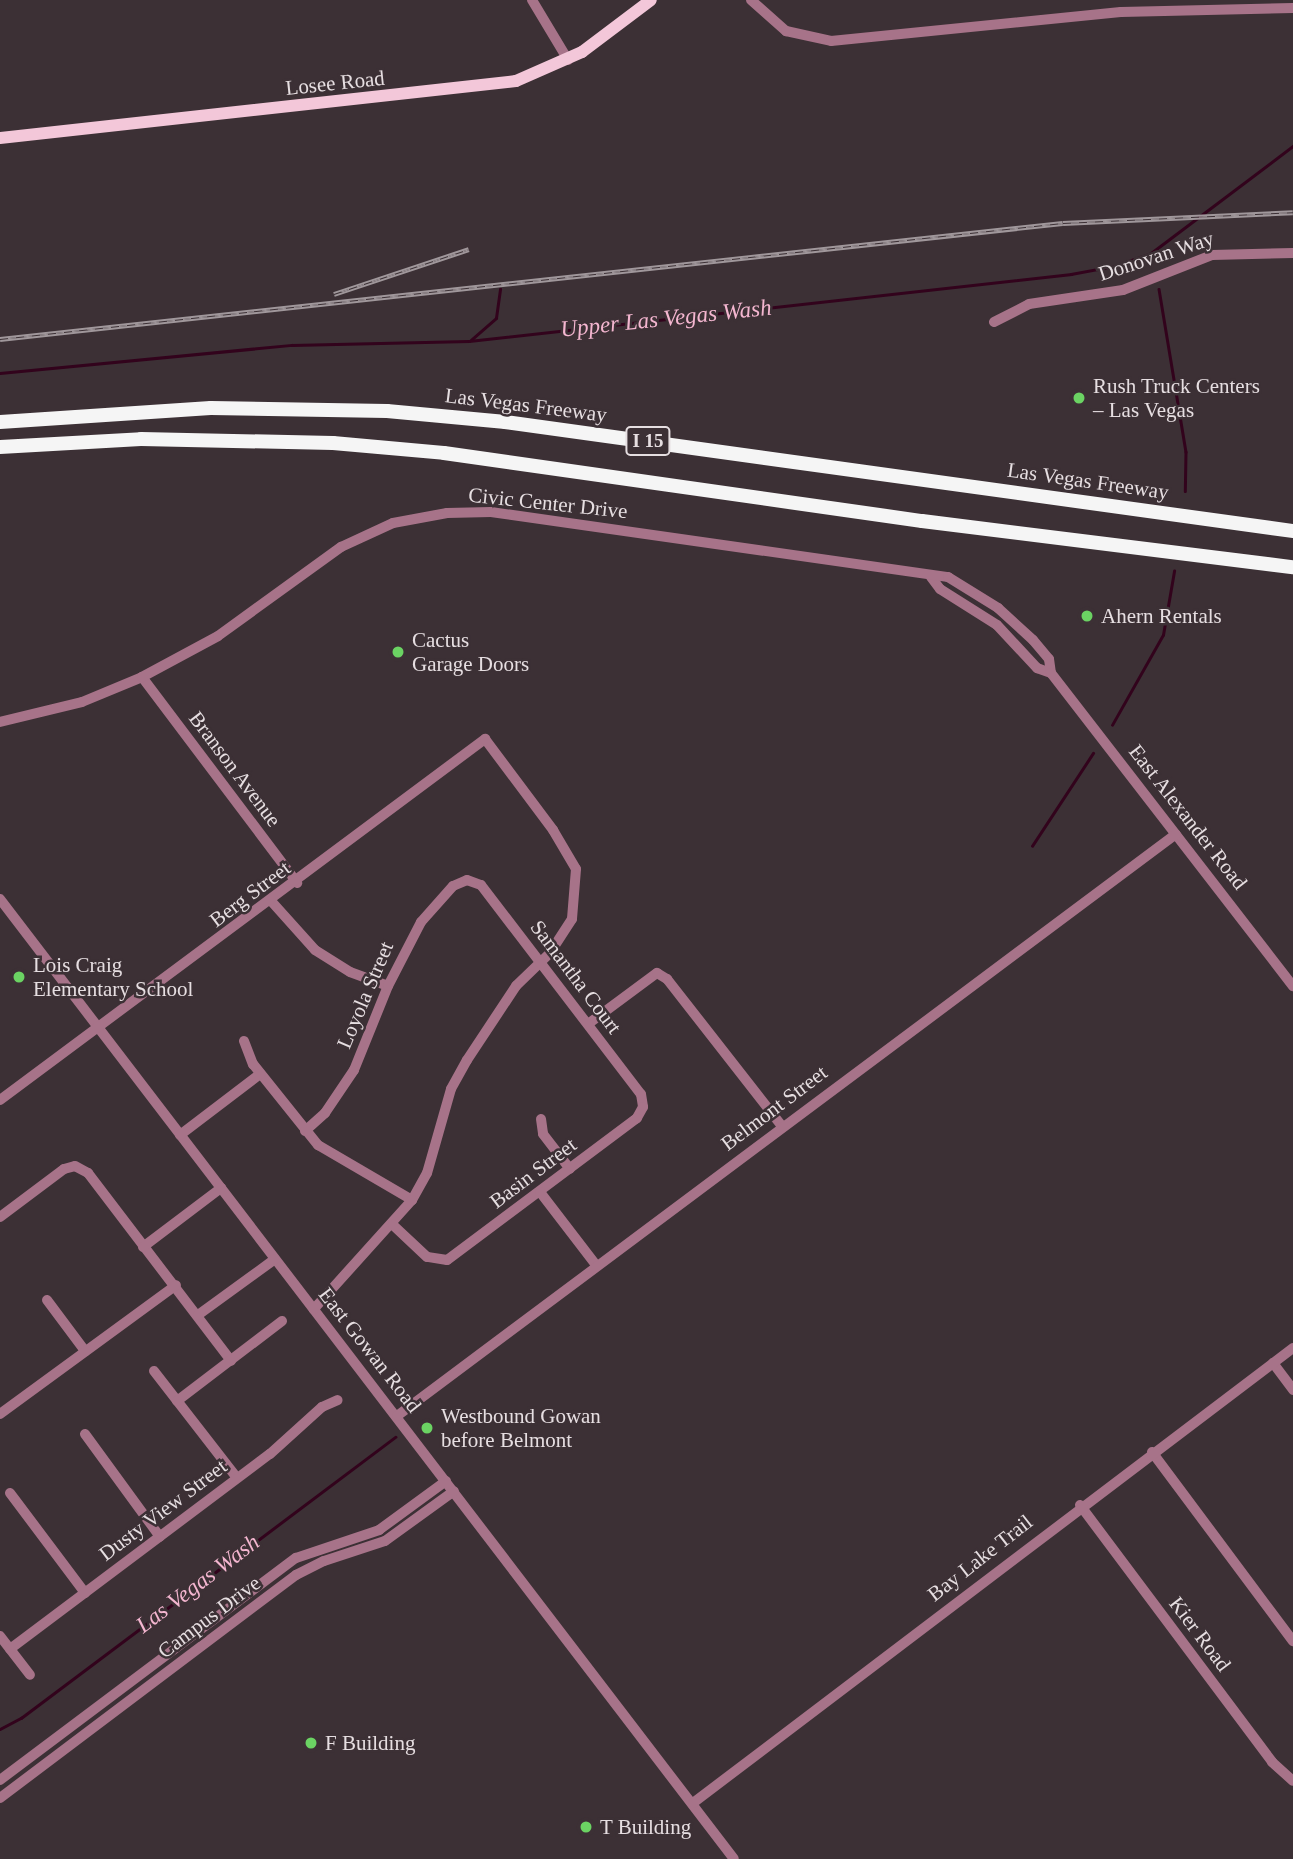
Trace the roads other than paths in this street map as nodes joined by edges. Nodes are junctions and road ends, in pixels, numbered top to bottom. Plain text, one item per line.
1 (532, 0) edge
2 (651, 0) edge
3 (751, 0) edge
4 (1293, 8) edge
5 (568, 60) junction
6 (0, 138) edge
7 (1293, 253) edge
8 (994, 322) dead end
9 (0, 422) edge
10 (0, 447) edge
11 (1293, 531) edge
12 (1293, 567) edge
13 (931, 577) joint
14 (142, 677) junction
15 (0, 722) edge
16 (1176, 834) junction
17 (467, 880) joint
18 (297, 883) junction
19 (0, 900) edge
20 (272, 902) junction
21 (540, 961) junction
22 (387, 986) junction
23 (1293, 986) edge
24 (588, 1024) junction
25 (97, 1030) junction
26 (244, 1041) dead end
27 (260, 1074) junction
28 (0, 1100) edge
29 (643, 1107) joint
30 (541, 1119) dead end
31 (782, 1126) junction
32 (304, 1131) junction
33 (180, 1135) junction
34 (570, 1169) junction
35 (221, 1188) junction
36 (540, 1192) junction
37 (412, 1200) junction
38 (0, 1217) edge
39 (393, 1225) junction
40 (143, 1247) junction
41 (275, 1259) junction
42 (596, 1265) junction
43 (176, 1285) junction
44 (47, 1300) dead end
45 (314, 1309) junction
46 (198, 1315) junction
47 (282, 1321) dead end
48 (1293, 1348) edge
49 (85, 1351) junction
50 (230, 1361) junction
51 (1273, 1363) junction
52 (154, 1371) dead end
53 (1293, 1390) edge
54 (338, 1400) dead end
55 (177, 1401) junction
56 (0, 1414) edge
57 (397, 1416) junction
58 (85, 1434) dead end
59 (1152, 1452) junction
60 (237, 1478) junction
61 (446, 1481) junction
62 (454, 1491) junction
63 (10, 1493) dead end
64 (1080, 1506) junction
65 (160, 1537) junction
66 (85, 1593) junction
67 (0, 1636) edge
68 (187, 1640) junction
69 (1293, 1642) edge
70 (10, 1649) junction
71 (195, 1651) junction
72 (30, 1675) dead end
73 (75, 1724) junction
74 (83, 1735) junction
75 (0, 1780) edge
76 (1293, 1781) edge
77 (0, 1798) edge
78 (693, 1803) junction
79 (728, 1857) edge

1 - 5 street
2 - 5 main road, Losee Road
3 - 4 street
5 - 6 main road, Losee Road
7 - 8 street, Donovan Way
9 - 11 highway, Las Vegas Freeway / I 15
10 - 12 highway, I 15
13 - 14 street, Civic Center Drive
13 - 16 street, East Alexander Road
14 - 15 street, Civic Center Drive
14 - 18 street, Branson Avenue
16 - 23 street, East Alexander Road
16 - 31 street, Belmont Street
17 - 21 street, Samantha Court
17 - 22 street, Loyola Street
18 - 20 street, Berg Street
18 - 21 street, Berg Street
19 - 25 street, East Gowan Road
20 - 22 street
20 - 25 street, Berg Street
21 - 24 street, Samantha Court
21 - 37 street
22 - 32 street, Loyola Street
24 - 29 street, Samantha Court
24 - 31 street
25 - 28 street, Berg Street
25 - 33 street, East Gowan Road
26 - 27 street
27 - 32 street
27 - 33 street
29 - 34 street, Basin Street
30 - 34 street
31 - 42 street, Belmont Street
32 - 37 street
33 - 35 street, East Gowan Road
34 - 36 street, Basin Street
35 - 40 street
35 - 41 street, East Gowan Road
36 - 39 street, Basin Street
36 - 42 street
37 - 39 street
38 - 40 street
39 - 45 street
40 - 43 street
41 - 45 street, East Gowan Road
41 - 46 street
42 - 57 street, Belmont Street
43 - 46 street
43 - 49 street
44 - 49 street
45 - 57 street, East Gowan Road
46 - 50 street
47 - 50 street
48 - 51 street, Bay Lake Trail
49 - 56 street
50 - 55 street
51 - 53 street
51 - 59 street, Bay Lake Trail
52 - 55 street
54 - 60 street, Dusty View Street
55 - 60 street
57 - 61 street, East Gowan Road
58 - 65 street
59 - 64 street, Bay Lake Trail
59 - 69 street
60 - 65 street, Dusty View Street
61 - 62 street, East Gowan Road
61 - 68 street, Campus Drive
62 - 71 street, Campus Drive
62 - 78 street, East Gowan Road
63 - 66 street
64 - 76 street, Kier Road
64 - 78 street, Bay Lake Trail
65 - 66 street, Dusty View Street
66 - 70 street, Dusty View Street
67 - 70 street
68 - 71 street
68 - 73 street, Campus Drive
70 - 72 street
71 - 74 street, Campus Drive
73 - 74 street
73 - 75 street, Campus Drive
74 - 77 street, Campus Drive
78 - 79 street, East Gowan Road

